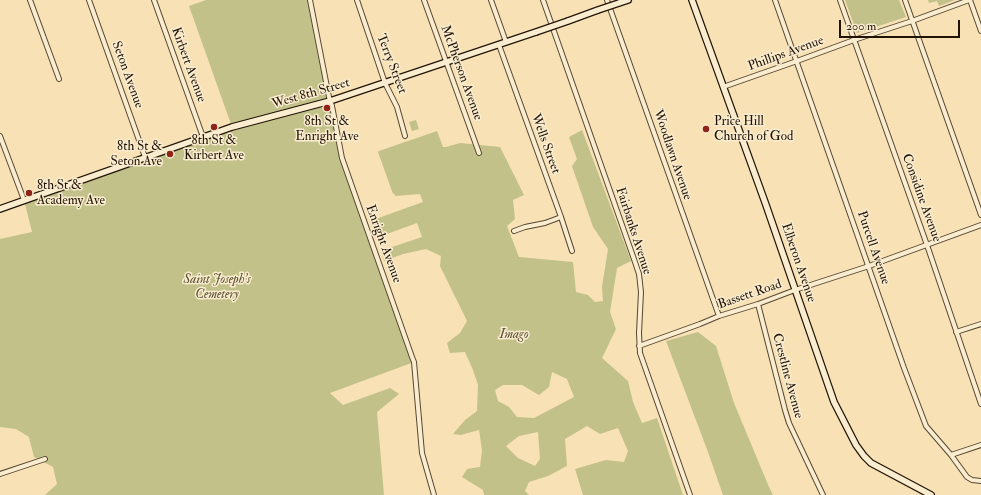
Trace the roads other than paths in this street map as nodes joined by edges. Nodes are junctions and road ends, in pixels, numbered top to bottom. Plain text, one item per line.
1 (30, 0) edge
2 (89, 0) edge
3 (154, 0) edge
4 (310, 0) edge
5 (357, 0) edge
6 (424, 0) edge
7 (491, 0) edge
8 (542, 0) edge
9 (607, 0) edge
10 (628, 0) edge
11 (692, 0) edge
12 (775, 0) edge
13 (840, 0) edge
14 (904, 0) edge
15 (969, 0) edge
16 (912, 21) junction
17 (981, 31) edge
18 (854, 40) junction
19 (506, 42) junction
20 (499, 45) junction
21 (797, 61) junction
22 (446, 62) junction
23 (60, 79) dead end
24 (385, 83) junction
25 (723, 87) junction
26 (330, 101) junction
27 (0, 136) edge
28 (405, 136) dead end
29 (203, 137) junction
30 (479, 153) dead end
31 (146, 157) junction
32 (24, 200) junction
33 (0, 209) edge
34 (981, 215) edge
35 (561, 217) junction
36 (981, 225) edge
37 (514, 231) dead end
38 (927, 245) junction
39 (572, 251) dead end
40 (869, 266) junction
41 (795, 290) junction
42 (758, 304) junction
43 (719, 316) junction
44 (981, 324) edge
45 (956, 332) junction
46 (639, 346) junction
47 (981, 404) edge
48 (981, 445) edge
49 (951, 455) junction
50 (45, 459) dead end
51 (0, 474) edge
52 (981, 481) edge
53 (434, 495) edge
54 (690, 495) edge
55 (823, 495) edge
56 (932, 495) edge

1 - 23 street
2 - 31 street, Seton Avenue
3 - 29 street, Kirbert Avenue
4 - 26 street, Enright Avenue
5 - 24 street, Terry Street
6 - 22 street, McPherson Avenue
7 - 19 street
8 - 46 street, Fairbanks Avenue
9 - 43 street, Woodlawn Avenue
10 - 19 street, West 8th Street, bridge
11 - 25 street, Elberon Avenue
12 - 21 street, Purcell Avenue
13 - 18 street, Considine Avenue
14 - 16 street
15 - 16 street, Phillips Avenue
15 - 17 street
16 - 18 street, Phillips Avenue
16 - 34 street
18 - 21 street, Phillips Avenue
18 - 38 street, Considine Avenue
19 - 20 street, West 8th Street
20 - 22 street, West 8th Street
20 - 35 street, Wells Street
21 - 25 street, Phillips Avenue
21 - 40 street, Purcell Avenue
22 - 24 street, West 8th Street
22 - 30 street, McPherson Avenue
24 - 26 street, West 8th Street
24 - 28 street, Terry Street
25 - 41 street, Elberon Avenue
26 - 29 street, West 8th Street
26 - 53 street, Enright Avenue
27 - 32 street
29 - 31 street, West 8th Street
31 - 32 street, West 8th Street
32 - 33 street, West 8th Street
35 - 37 street
35 - 39 street, Wells Street
36 - 38 street, Bassett Road
38 - 40 street, Bassett Road
38 - 45 street, Considine Avenue
40 - 41 street, Bassett Road
40 - 49 street, Purcell Avenue
41 - 42 street, Bassett Road
41 - 56 street, Elberon Avenue
42 - 43 street, Bassett Road
42 - 55 street, Crestline Avenue
43 - 46 street, Bassett Road
44 - 45 street
45 - 47 street, Considine Avenue
46 - 54 street, Fairbanks Avenue
48 - 49 street
49 - 52 street, Purcell Avenue
50 - 51 street

